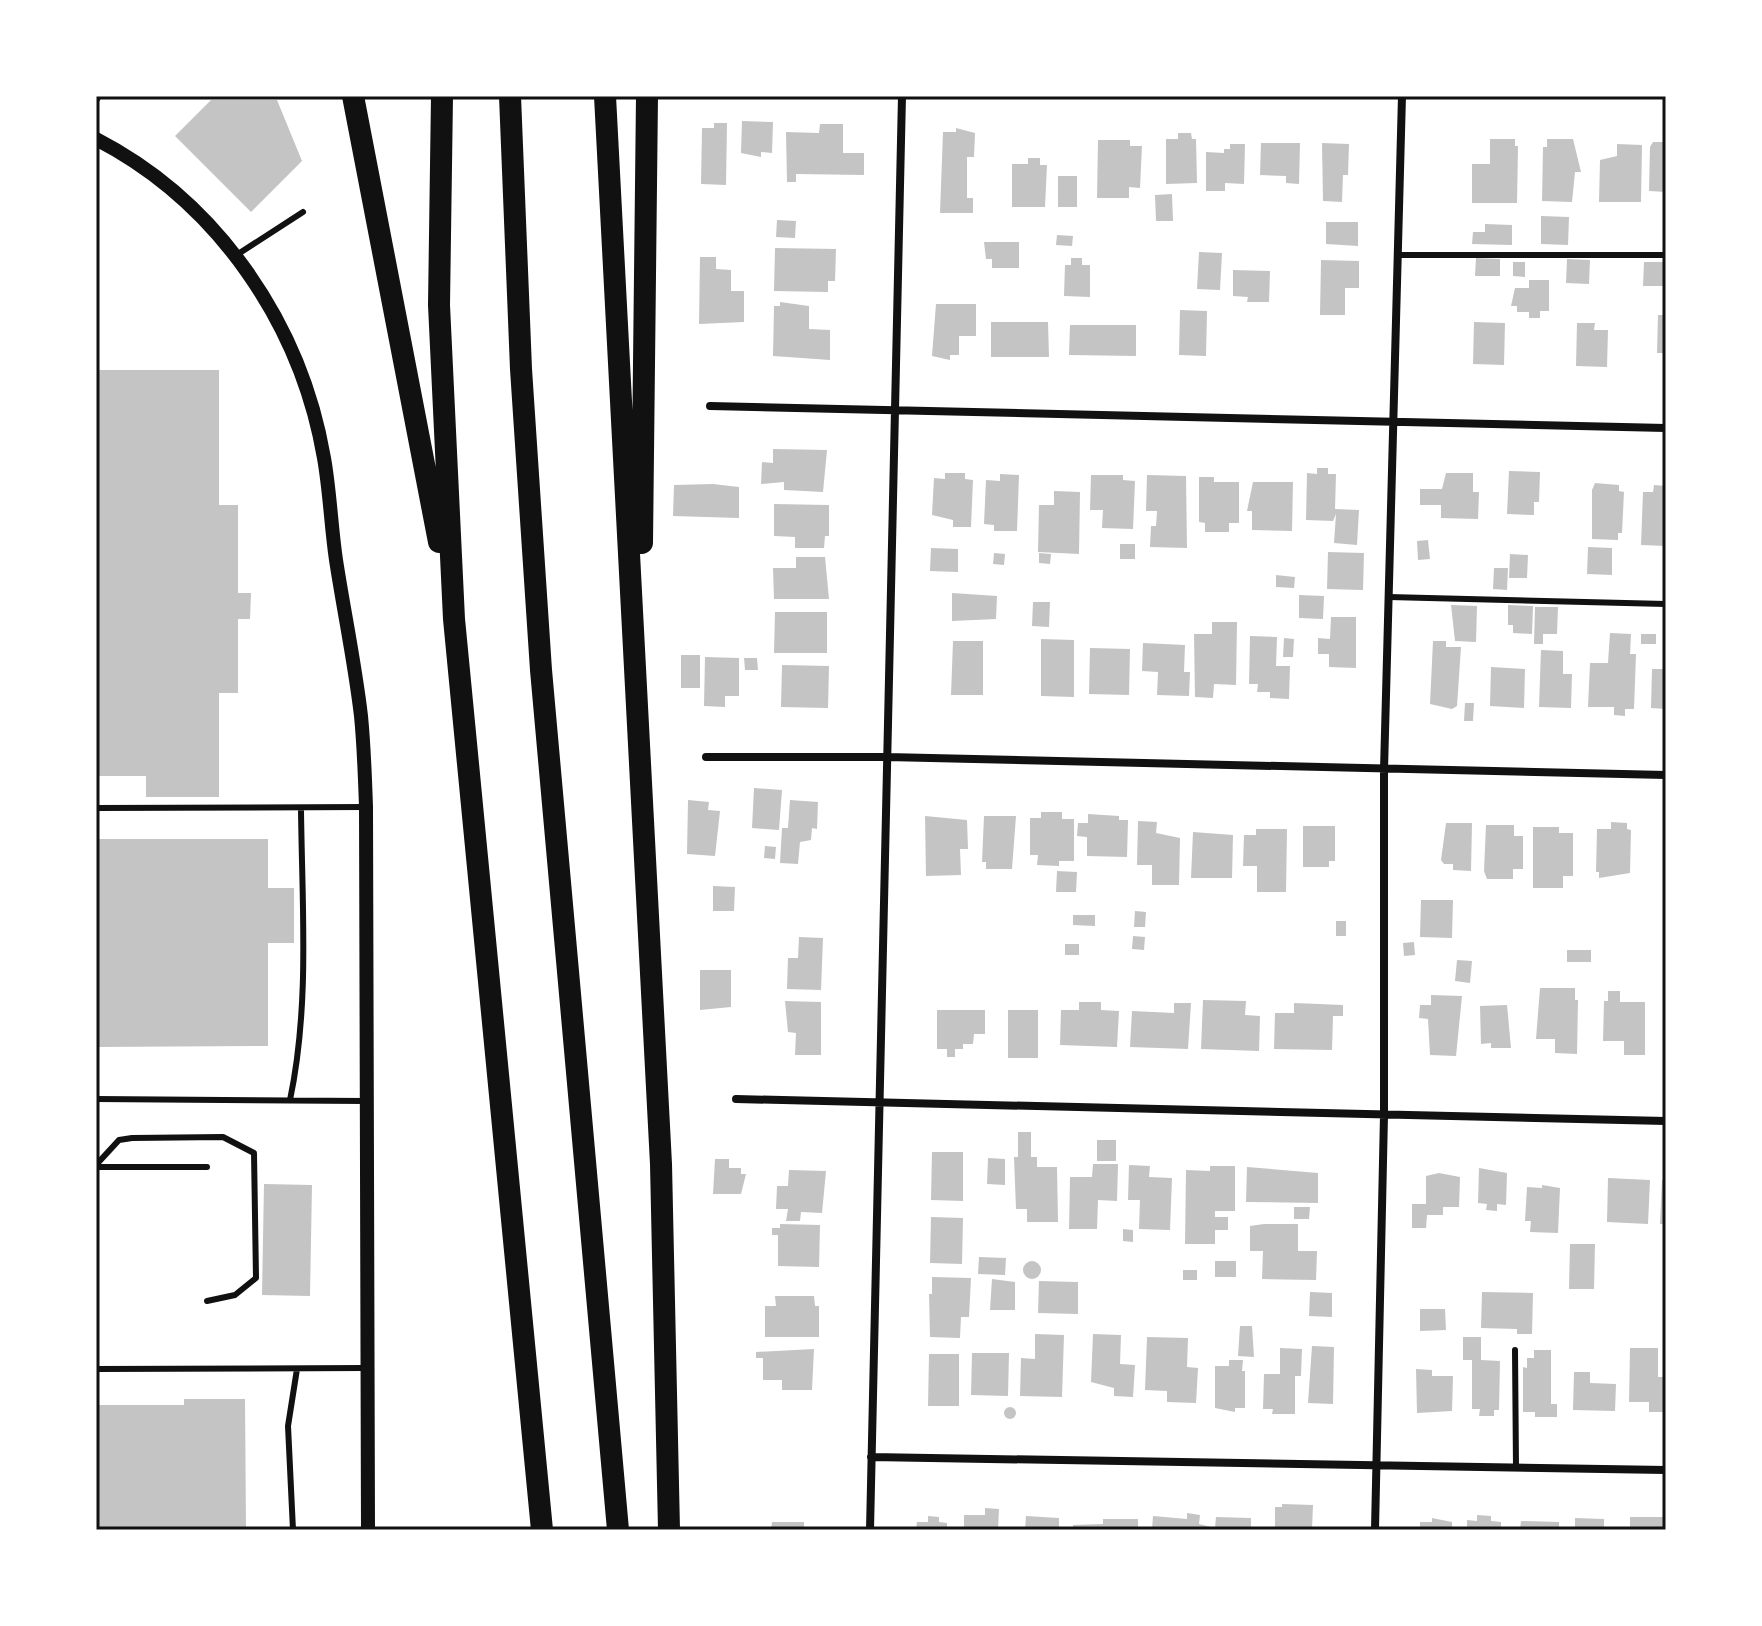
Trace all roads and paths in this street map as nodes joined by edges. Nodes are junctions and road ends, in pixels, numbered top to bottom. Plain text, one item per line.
1 (353, 96) edge
2 (442, 96) edge
3 (510, 96) edge
4 (605, 96) edge
5 (647, 96) edge
6 (902, 96) edge
7 (1402, 96) edge
8 (96, 139) edge
9 (303, 212) dead end
10 (1398, 255) junction
11 (1666, 255) edge
12 (235, 256) junction
13 (710, 406) dead end
14 (895, 410) junction
15 (1393, 422) junction
16 (1666, 428) edge
17 (1389, 597) junction
18 (1666, 604) edge
19 (454, 619) junction
20 (706, 757) dead end
21 (887, 757) junction
22 (1384, 770) junction
23 (1666, 775) edge
24 (641, 776) junction
25 (366, 807) junction
26 (96, 808) edge
27 (301, 809) junction
28 (96, 1099) edge
29 (736, 1099) dead end
30 (290, 1100) junction
31 (368, 1101) junction
32 (879, 1103) junction
33 (1384, 1115) junction
34 (1666, 1121) edge
35 (96, 1166) edge
36 (207, 1167) dead end
37 (207, 1301) dead end
38 (1515, 1350) dead end
39 (365, 1368) junction
40 (96, 1369) edge
41 (297, 1369) junction
42 (871, 1457) junction
43 (1376, 1467) junction
44 (1516, 1468) junction
45 (1666, 1470) edge
46 (293, 1530) edge
47 (368, 1530) edge
48 (542, 1530) edge
49 (618, 1530) edge
50 (669, 1530) edge
51 (870, 1530) edge
52 (1375, 1530) edge

1 - 19 highway
2 - 19 highway
3 - 49 highway
4 - 24 highway
5 - 24 highway
6 - 14 street
7 - 10 street
8 - 12 street
9 - 12 lane
10 - 11 lane
10 - 15 street
12 - 25 street
13 - 14 street
14 - 15 street
14 - 21 street
15 - 16 street
15 - 17 street
17 - 18 lane
17 - 22 street
19 - 48 highway
20 - 21 street
21 - 22 street
21 - 32 street
22 - 23 street
22 - 33 street
24 - 50 highway
25 - 27 lane
25 - 31 street
26 - 27 lane
27 - 30 lane
28 - 30 lane
29 - 32 street
30 - 31 lane
31 - 39 street
32 - 33 street
32 - 42 street
33 - 34 street
33 - 43 street
35 - 36 lane
35 - 37 lane
38 - 44 lane
39 - 41 lane
39 - 47 street
40 - 41 lane
41 - 46 lane
42 - 43 street
42 - 51 street
43 - 44 street
43 - 52 street
44 - 45 street

